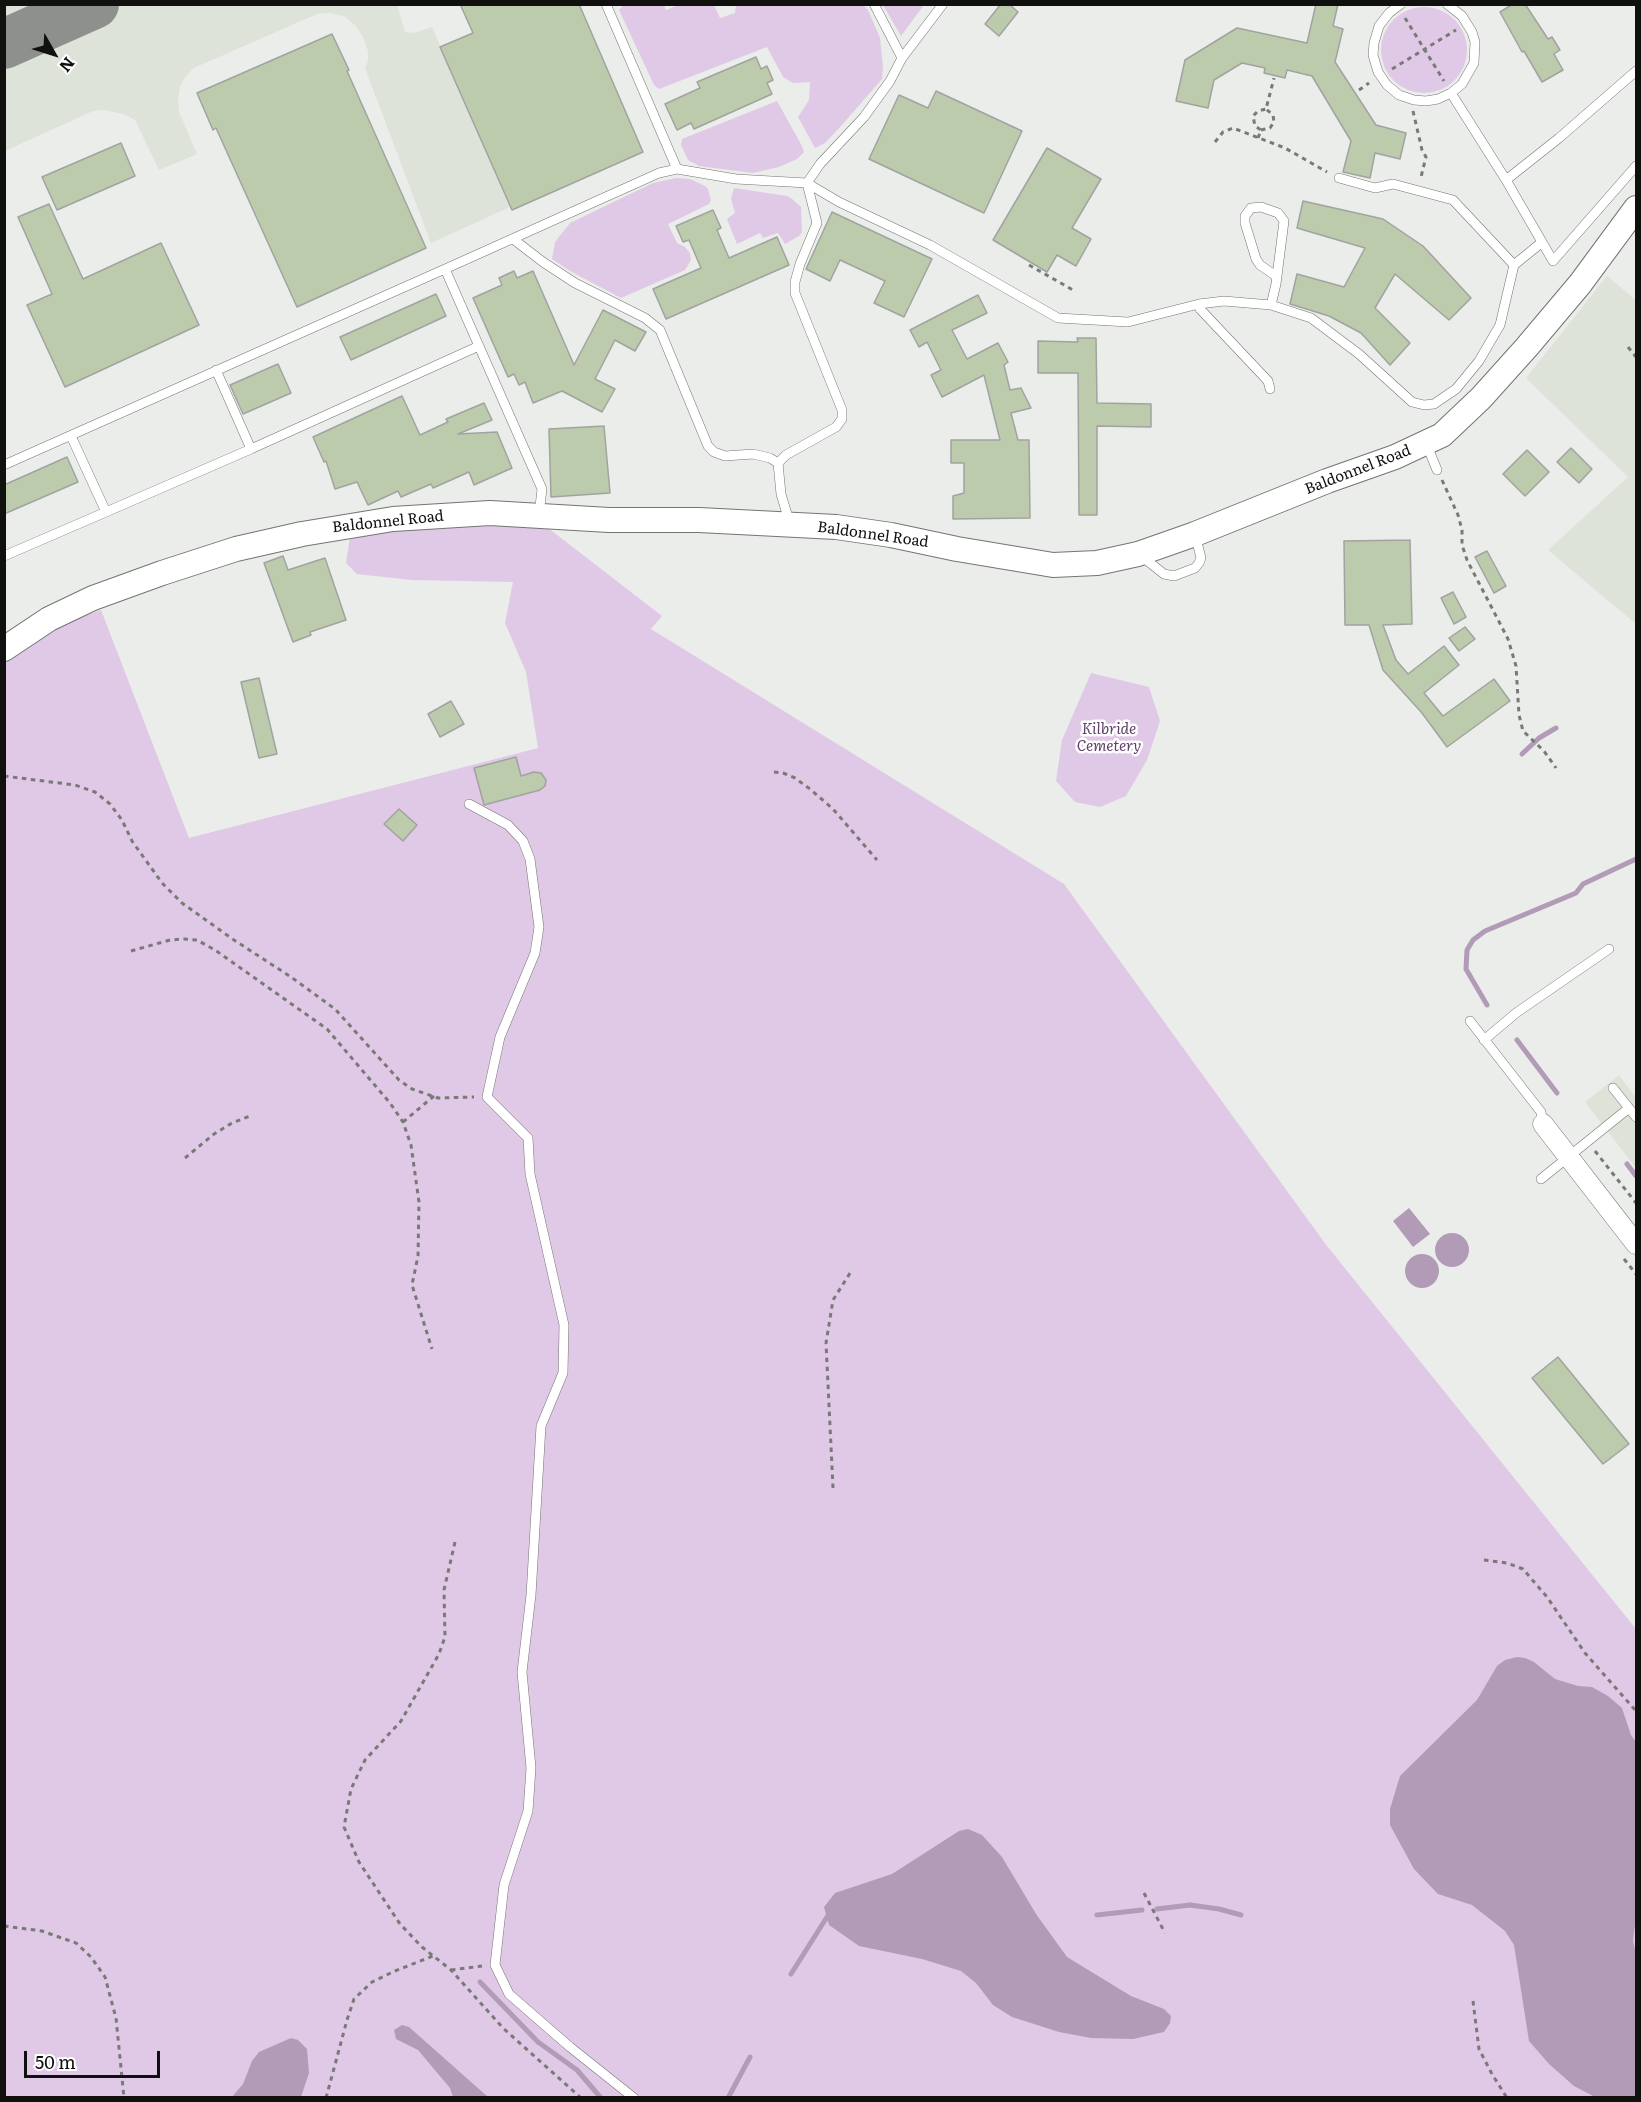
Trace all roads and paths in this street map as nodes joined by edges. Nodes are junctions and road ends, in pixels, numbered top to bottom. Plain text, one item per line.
1 (874, 4) edge
2 (943, 4) edge
3 (1447, 4) edge
4 (608, 5) edge
5 (1399, 6) edge
6 (1468, 23) junction
7 (1424, 49) junction
8 (902, 58) junction
9 (1636, 71) edge
10 (1380, 76) junction
11 (1274, 78) dead end
12 (1359, 90) dead end
13 (1451, 93) junction
14 (1414, 100) junction
15 (1266, 109) junction
16 (1261, 130) junction
17 (1258, 138) junction
18 (1215, 142) dead end
19 (1636, 166) edge
20 (677, 170) junction
21 (1340, 178) joint
22 (1506, 180) junction
23 (807, 183) junction
24 (1419, 191) junction
25 (1636, 208) edge
26 (513, 239) junction
27 (1541, 243) junction
28 (1029, 265) dead end
29 (1514, 265) junction
30 (445, 269) junction
31 (1276, 276) junction
32 (1073, 290) dead end
33 (1199, 304) junction
34 (1271, 305) junction
35 (479, 346) junction
36 (1628, 347) dead end
37 (1636, 357) edge
38 (216, 370) junction
39 (1270, 389) dead end
40 (71, 435) junction
41 (1426, 443) junction
42 (250, 449) junction
43 (778, 463) junction
44 (4, 465) edge
45 (1437, 470) joint
46 (106, 512) junction
47 (538, 515) junction
48 (790, 524) junction
49 (1195, 534) junction
50 (1138, 554) junction
51 (4, 556) edge
52 (4, 650) edge
53 (1556, 768) dead end
54 (774, 772) dead end
55 (4, 776) edge
56 (469, 804) dead end
57 (878, 860) dead end
58 (1609, 949) dead end
59 (131, 951) dead end
60 (1470, 1021) dead end
61 (1484, 1040) junction
62 (1613, 1088) dead end
63 (434, 1096) junction
64 (487, 1097) junction
65 (1629, 1108) junction
66 (250, 1116) dead end
67 (1636, 1117) edge
68 (404, 1122) junction
69 (1543, 1124) joint
70 (1587, 1141) junction
71 (1567, 1156) junction
72 (185, 1158) dead end
73 (1541, 1179) dead end
74 (1636, 1203) edge
75 (1636, 1244) edge
76 (852, 1270) dead end
77 (432, 1349) dead end
78 (833, 1488) dead end
79 (455, 1542) dead end
80 (1484, 1560) dead end
81 (1636, 1711) edge
82 (1144, 1893) dead end
83 (4, 1926) edge
84 (1165, 1934) dead end
85 (433, 1956) junction
86 (495, 1965) junction
87 (451, 1970) junction
88 (1473, 2001) dead end
89 (124, 2097) edge
90 (326, 2097) edge
91 (581, 2097) edge
92 (634, 2097) edge
93 (1507, 2097) edge

1 - 8 lane
2 - 8 lane
3 - 6 lane
4 - 20 lane
5 - 7 path
5 - 10 lane
6 - 7 path
6 - 13 lane
7 - 10 path
7 - 13 path
8 - 23 lane
9 - 22 lane
10 - 12 path
10 - 14 lane
11 - 15 path
13 - 14 lane
13 - 22 lane
14 - 24 path
15 - 16 path
15 - 16 path
16 - 17 path
17 - 18 path
17 - 21 path
19 - 27 lane
20 - 23 lane
20 - 26 lane
21 - 24 lane
22 - 27 lane
23 - 33 lane
23 - 43 lane
24 - 29 lane
25 - 41 street, Baldonnel Road
26 - 30 lane
26 - 43 lane
27 - 29 lane
28 - 32 path
29 - 34 lane
30 - 35 lane
30 - 38 lane
31 - 31 lane
31 - 34 lane
33 - 34 lane
33 - 39 lane
35 - 42 lane
35 - 47 lane
36 - 37 path
38 - 40 lane
38 - 42 lane
40 - 44 lane
40 - 46 lane
41 - 45 lane
41 - 49 street, Baldonnel Road
42 - 46 lane
43 - 48 lane
45 - 53 path
46 - 51 lane
47 - 48 street, Baldonnel Road
47 - 52 street, Baldonnel Road
48 - 50 street, Baldonnel Road
49 - 50 street, Baldonnel Road
49 - 50 lane
54 - 57 path
55 - 63 path
56 - 64 lane
58 - 61 lane
59 - 68 path
60 - 61 lane
61 - 69 lane
62 - 65 lane
63 - 64 path
63 - 68 path
64 - 86 lane
65 - 67 lane
65 - 70 lane
66 - 72 path
68 - 77 path
69 - 71 street
70 - 71 lane
70 - 74 path
71 - 73 lane
71 - 75 street
76 - 78 path
79 - 85 path
80 - 81 path
82 - 84 path
83 - 89 path
85 - 87 path
85 - 90 path
86 - 87 path
86 - 92 lane
87 - 91 path
88 - 93 path

